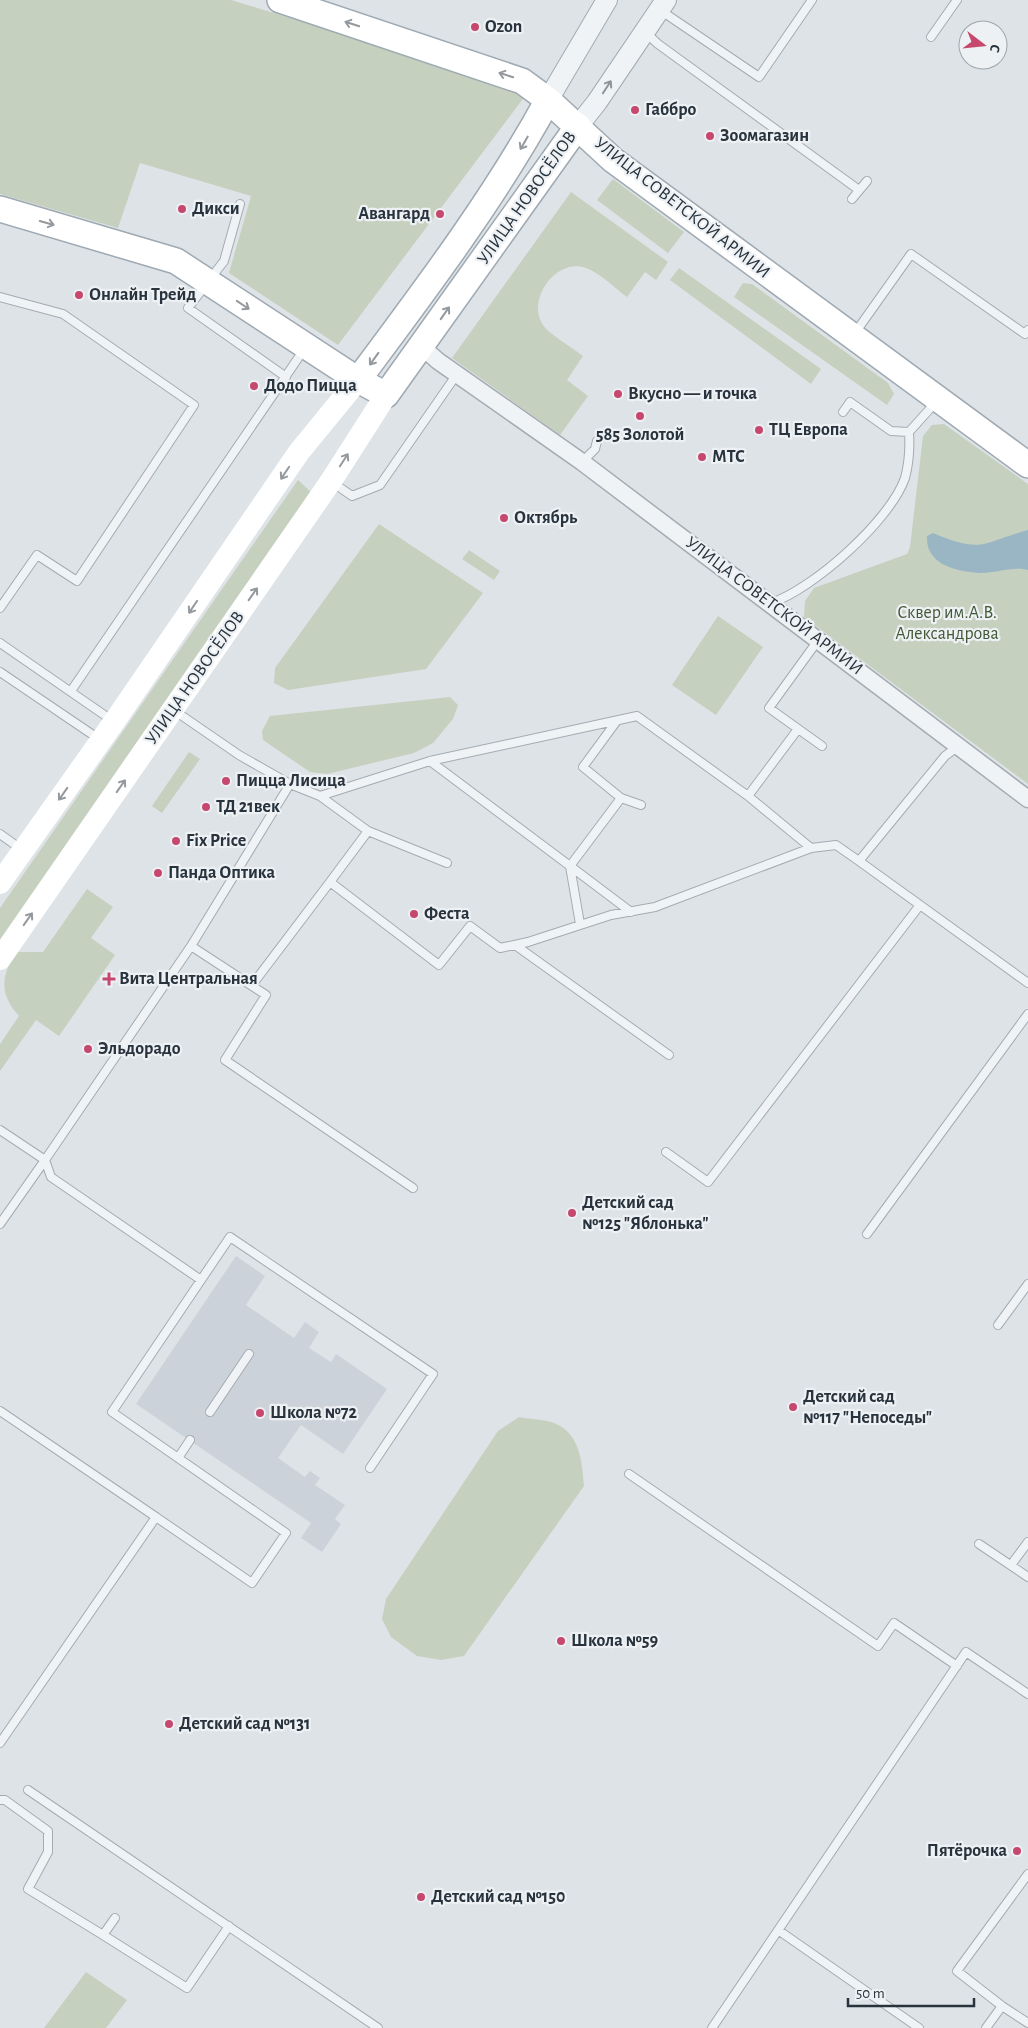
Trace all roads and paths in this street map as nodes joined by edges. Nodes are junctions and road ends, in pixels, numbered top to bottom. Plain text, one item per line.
1 (607, 0) edge
2 (812, 0) edge
3 (956, 0) edge
4 (292, 2) edge
5 (663, 5) edge
6 (644, 30) junction
7 (931, 37) dead end
8 (548, 100) junction
9 (578, 126) junction
10 (867, 180) dead end
11 (859, 190) junction
12 (852, 199) dead end
13 (240, 204) dead end
14 (0, 209) edge
15 (209, 282) junction
16 (0, 297) edge
17 (1028, 330) edge
18 (853, 336) junction
19 (306, 346) junction
20 (421, 346) junction
21 (457, 374) junction
22 (286, 377) junction
23 (358, 380) junction
24 (386, 395) junction
25 (939, 399) junction
26 (843, 412) dead end
27 (910, 432) junction
28 (597, 441) dead end
29 (582, 462) junction
30 (1028, 465) edge
31 (331, 481) junction
32 (771, 603) junction
33 (0, 608) edge
34 (819, 639) junction
35 (0, 643) edge
36 (0, 672) edge
37 (71, 691) junction
38 (173, 710) junction
39 (114, 722) junction
40 (616, 722) junction
41 (798, 729) junction
42 (101, 740) junction
43 (822, 746) dead end
44 (958, 746) junction
45 (430, 761) junction
46 (290, 784) junction
47 (320, 796) junction
48 (748, 796) junction
49 (621, 798) junction
50 (1028, 799) edge
51 (641, 805) dead end
52 (368, 831) junction
53 (0, 834) edge
54 (811, 848) junction
55 (23, 850) junction
56 (859, 861) junction
57 (447, 863) dead end
58 (570, 866) junction
59 (330, 882) junction
60 (0, 883) edge
61 (920, 905) junction
62 (631, 912) junction
63 (580, 924) junction
64 (515, 945) junction
65 (191, 946) junction
66 (0, 959) edge
67 (1028, 983) edge
68 (252, 986) junction
69 (1028, 1014) edge
70 (669, 1055) dead end
71 (0, 1130) edge
72 (666, 1152) dead end
73 (45, 1160) junction
74 (412, 1188) dead end
75 (0, 1224) edge
76 (868, 1234) dead end
77 (201, 1280) junction
78 (1028, 1284) edge
79 (998, 1325) dead end
80 (249, 1354) dead end
81 (0, 1411) edge
82 (210, 1412) dead end
83 (190, 1440) dead end
84 (178, 1458) junction
85 (370, 1468) dead end
86 (629, 1474) dead end
87 (156, 1517) junction
88 (1028, 1542) edge
89 (979, 1544) dead end
90 (1011, 1565) junction
91 (1028, 1577) edge
92 (957, 1666) junction
93 (1028, 1694) edge
94 (0, 1743) edge
95 (28, 1790) dead end
96 (0, 1800) edge
97 (1028, 1874) edge
98 (115, 1918) dead end
99 (229, 1926) junction
100 (778, 1930) junction
101 (103, 1935) junction
102 (1002, 2006) junction
103 (1028, 2023) edge
104 (378, 2028) edge
105 (712, 2028) edge
106 (919, 2028) edge
107 (986, 2028) edge

1 - 8 street, УЛИЦА НОВОСЁЛОВ
2 - 5 lane
3 - 7 lane
8 -> 4 main road, УЛИЦА СОВЕТСКОЙ АРМИИ
5 - 6 street, УЛИЦА НОВОСЁЛОВ
9 -> 6 street, УЛИЦА НОВОСЁЛОВ
6 - 11 lane
8 - 9 main road, УЛИЦА СОВЕТСКОЙ АРМИИ
8 -> 23 main road, УЛИЦА НОВОСЁЛОВ
9 - 18 main road, УЛИЦА СОВЕТСКОЙ АРМИИ
20 -> 9 main road, УЛИЦА НОВОСЁЛОВ
10 - 11 lane
11 - 12 lane
13 - 15 lane
14 -> 15 main road
15 -> 19 main road
15 - 22 lane
16 - 33 lane
17 - 18 lane
18 - 25 main road, УЛИЦА СОВЕТСКОЙ АРМИИ
19 - 22 lane
19 - 23 main road
20 - 21 street, УЛИЦА СОВЕТСКОЙ АРМИИ
20 - 24 main road, УЛИЦА НОВОСЁЛОВ
21 - 29 street, УЛИЦА СОВЕТСКОЙ АРМИИ
21 - 31 lane
22 - 37 lane
23 - 24 main road
23 -> 39 main road, УЛИЦА НОВОСЁЛОВ
31 -> 24 main road, УЛИЦА НОВОСЁЛОВ
25 - 27 lane
25 - 30 main road, УЛИЦА СОВЕТСКОЙ АРМИИ
26 - 27 lane
27 - 32 lane
28 - 29 lane
29 - 32 street, УЛИЦА СОВЕТСКОЙ АРМИИ
38 -> 31 main road, УЛИЦА НОВОСЁЛОВ
32 - 34 street, УЛИЦА СОВЕТСКОЙ АРМИИ
34 - 41 lane
34 - 44 street, УЛИЦА СОВЕТСКОЙ АРМИИ
35 - 37 lane
36 - 42 lane
37 - 39 lane
38 - 46 lane
66 -> 38 main road, УЛИЦА НОВОСЁЛОВ
39 - 42 main road, УЛИЦА НОВОСЁЛОВ
40 - 45 lane
40 - 48 lane
40 - 49 lane
41 - 43 lane
41 - 48 lane
42 -> 55 main road, УЛИЦА НОВОСЁЛОВ
44 - 50 street, УЛИЦА СОВЕТСКОЙ АРМИИ
44 - 56 lane
45 - 47 lane
45 - 58 lane
46 - 47 lane
46 - 65 lane
47 - 52 lane
48 - 54 lane
49 - 51 lane
49 - 58 lane
52 - 57 lane
52 - 59 lane
53 - 55 lane
54 - 56 lane
54 - 62 lane
55 - 60 main road, УЛИЦА НОВОСЁЛОВ
56 - 61 lane
58 - 62 lane
58 - 63 lane
59 - 64 lane
59 - 68 lane
61 - 67 lane
61 - 72 lane
62 - 63 lane
63 - 64 lane
64 - 70 lane
65 - 68 lane
65 - 73 lane
68 - 74 lane
69 - 76 lane
71 - 73 lane
73 - 75 lane
73 - 77 lane
77 - 84 lane
77 - 85 lane
78 - 79 lane
80 - 82 lane
81 - 87 lane
83 - 84 lane
84 - 87 lane
86 - 92 lane
87 - 94 lane
88 - 90 lane
89 - 90 lane
90 - 91 lane
92 - 93 lane
92 - 100 lane
95 - 99 lane
96 - 101 lane
97 - 102 lane
98 - 101 lane
99 - 101 lane
99 - 104 lane
100 - 105 lane
100 - 106 lane
102 - 103 lane
102 - 107 lane

